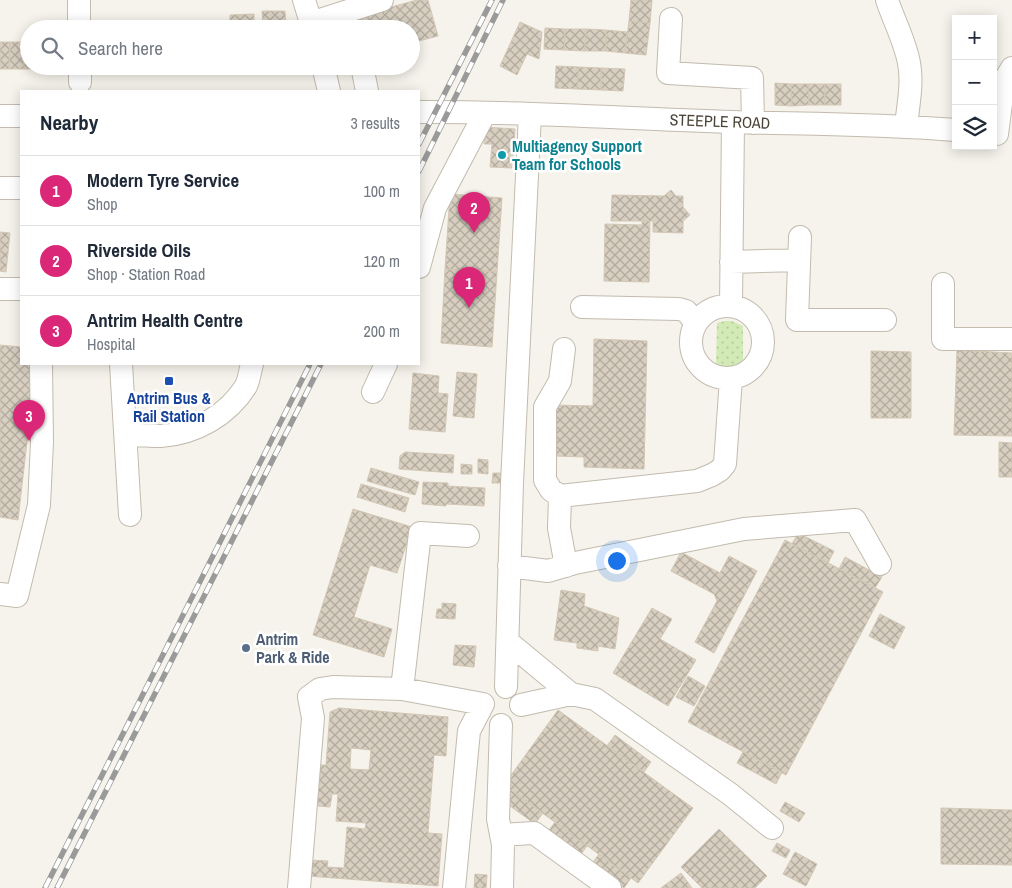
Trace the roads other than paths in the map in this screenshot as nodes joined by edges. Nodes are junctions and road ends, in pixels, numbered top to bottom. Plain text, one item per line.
1 (79, 0) edge
2 (304, 0) edge
3 (382, 0) edge
4 (887, 0) edge
5 (670, 19) dead end
6 (79, 20) edge
7 (310, 20) edge
8 (328, 20) edge
9 (1012, 68) edge
10 (325, 75) edge
11 (364, 75) edge
12 (329, 90) edge
13 (368, 90) edge
14 (420, 112) edge
15 (485, 112) junction
16 (530, 114) junction
17 (0, 116) edge
18 (20, 116) edge
19 (743, 122) junction
20 (906, 126) junction
21 (952, 130) edge
22 (1001, 134) edge
23 (0, 188) edge
24 (20, 188) edge
25 (800, 237) dead end
26 (799, 260) junction
27 (420, 262) edge
28 (731, 262) junction
29 (943, 284) dead end
30 (0, 288) edge
31 (20, 290) edge
32 (731, 306) junction
33 (582, 307) dead end
34 (885, 320) dead end
35 (696, 323) junction
36 (1012, 339) edge
37 (564, 349) dead end
38 (42, 365) edge
39 (121, 365) edge
40 (252, 365) edge
41 (386, 365) edge
42 (731, 378) junction
43 (373, 392) dead end
44 (126, 434) junction
45 (560, 496) junction
46 (130, 515) dead end
47 (468, 536) dead end
48 (880, 564) dead end
49 (509, 566) junction
50 (566, 566) junction
51 (0, 594) edge
52 (508, 642) junction
53 (506, 687) junction
54 (402, 689) junction
55 (571, 694) junction
56 (483, 704) junction
57 (521, 705) junction
58 (501, 725) junction
59 (772, 828) dead end
60 (501, 835) junction
61 (299, 888) edge
62 (454, 888) edge
63 (502, 888) edge
64 (610, 888) edge

1 - 6 street
2 - 7 street
3 - 8 street
4 - 20 street
5 - 19 street
9 - 22 street
10 - 12 street
11 - 13 street
14 - 15 street, STEEPLE ROAD
15 - 16 street, STEEPLE ROAD
15 - 27 street
16 - 19 street, STEEPLE ROAD
16 - 49 street
17 - 18 street
19 - 20 street, STEEPLE ROAD
19 - 28 street
20 - 21 street, STEEPLE ROAD
23 - 24 street
25 - 26 street
26 - 28 street
26 - 34 street
28 - 32 street
29 - 36 street
30 - 31 street
32 - 35 street
32 - 42 street
33 - 35 street
35 - 42 street
37 - 45 street
38 - 51 street
39 - 44 street
40 - 44 street
41 - 43 street
42 - 45 street
44 - 46 street
45 - 50 street
47 - 54 street
48 - 50 street
49 - 50 street
49 - 52 street
52 - 53 street
52 - 55 street
53 - 56 street
53 - 57 street
54 - 56 street
54 - 61 street
55 - 57 street
55 - 59 street
56 - 58 street
56 - 62 street
57 - 58 street
58 - 60 street
60 - 63 street
60 - 64 street

